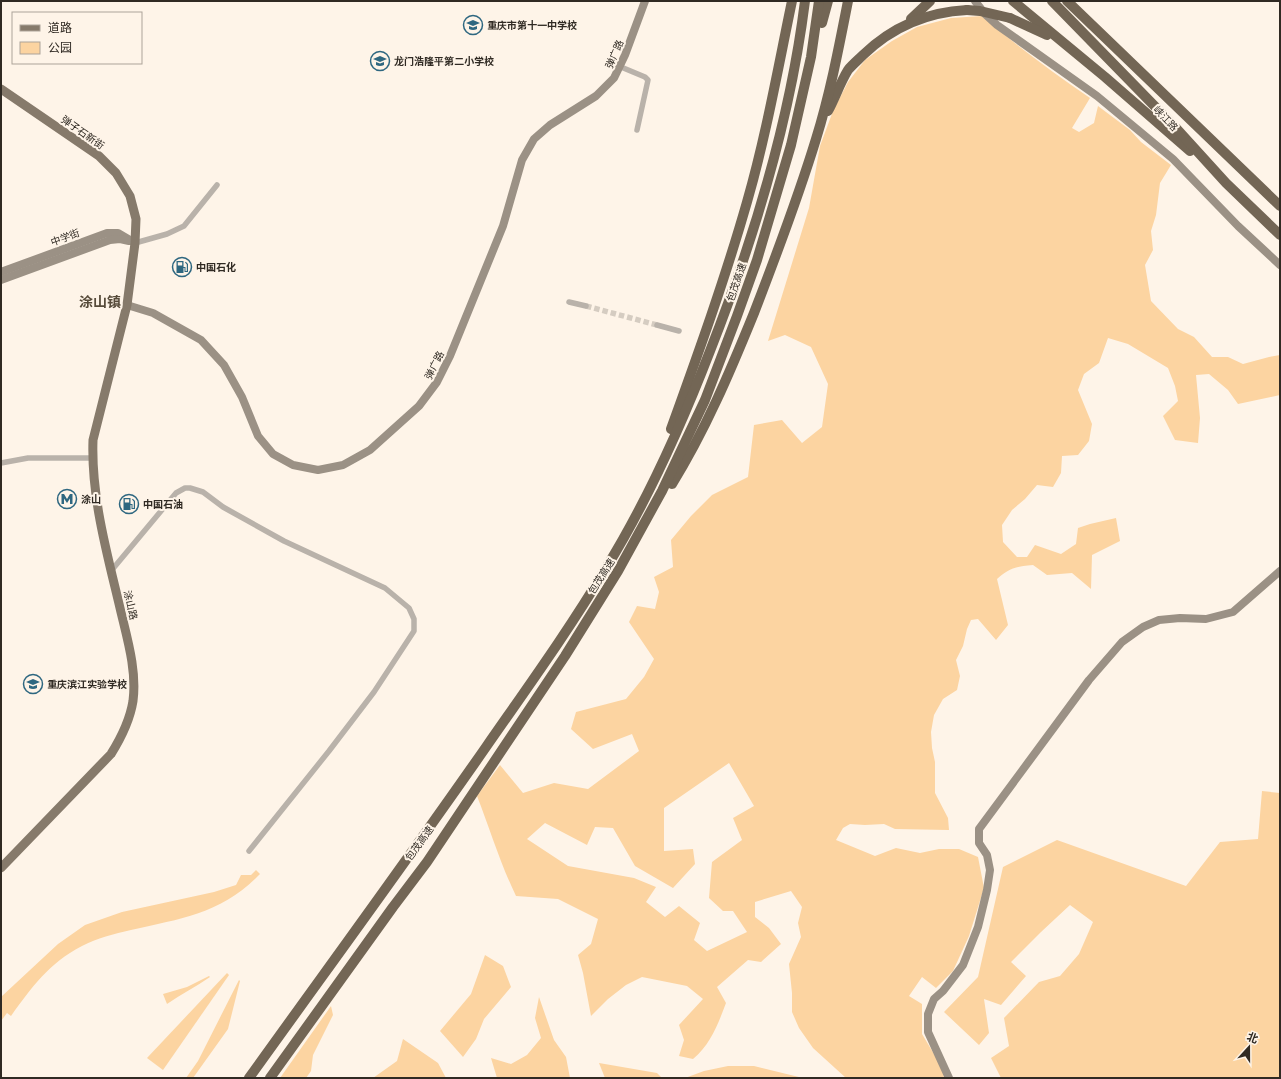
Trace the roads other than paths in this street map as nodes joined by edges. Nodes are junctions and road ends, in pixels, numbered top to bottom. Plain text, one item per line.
1 (645, 1) edge
2 (785, 1) edge
3 (792, 1) edge
4 (805, 1) edge
5 (819, 1) edge
6 (828, 1) edge
7 (848, 1) edge
8 (930, 1) edge
9 (975, 1) edge
10 (1013, 1) edge
11 (1052, 1) edge
12 (1067, 1) edge
13 (1073, 1) edge
14 (901, 26) junction
15 (1113, 45) junction
16 (1073, 52) junction
17 (811, 58) junction
18 (621, 66) junction
19 (776, 78) junction
20 (1, 89) edge
21 (636, 130) dead end
22 (816, 139) junction
23 (1226, 183) junction
24 (217, 185) dead end
25 (1280, 206) edge
26 (1280, 234) edge
27 (135, 242) junction
28 (1280, 265) edge
29 (1, 272) edge
30 (1, 280) edge
31 (569, 302) dead end
32 (127, 305) junction
33 (586, 306) tunnel mouth
34 (657, 325) tunnel mouth
35 (679, 331) dead end
36 (92, 458) junction
37 (1, 463) edge
38 (650, 488) junction
39 (640, 533) junction
40 (112, 571) junction
41 (1280, 571) edge
42 (249, 851) dead end
43 (3, 862) edge
44 (249, 1078) edge
45 (270, 1078) edge
46 (949, 1078) edge

1 - 18 street, 弹广路
2 - 19 highway
3 - 19 highway
4 - 38 highway, 包茂高速
5 - 17 highway, 包茂高速
6 - 17 highway
7 - 22 highway
8 - 14 highway
9 - 28 street
10 - 16 highway
11 - 23 highway, 峡江路
12 - 15 highway, 峡江路
13 - 15 highway
14 - 16 highway, bridge
14 - 22 highway
15 - 25 highway, 峡江路
16 - 23 highway
17 - 39 highway, 包茂高速
18 - 21 street
18 - 32 street, 弹广路
19 - 38 highway
20 - 27 main road, 弹子石新街
22 - 39 highway
23 - 26 highway, 峡江路
24 - 27 street, 中学街
27 - 29 street, 中学街
27 - 30 street, 中学街
27 - 32 main road, 弹子石新街
31 - 33 street
32 - 36 main road, 涂山路
34 - 35 street
36 - 37 street
36 - 40 main road, 涂山路
38 - 44 highway, 包茂高速
39 - 45 highway, 包茂高速
40 - 42 street
40 - 43 main road, 涂山路
41 - 46 street

